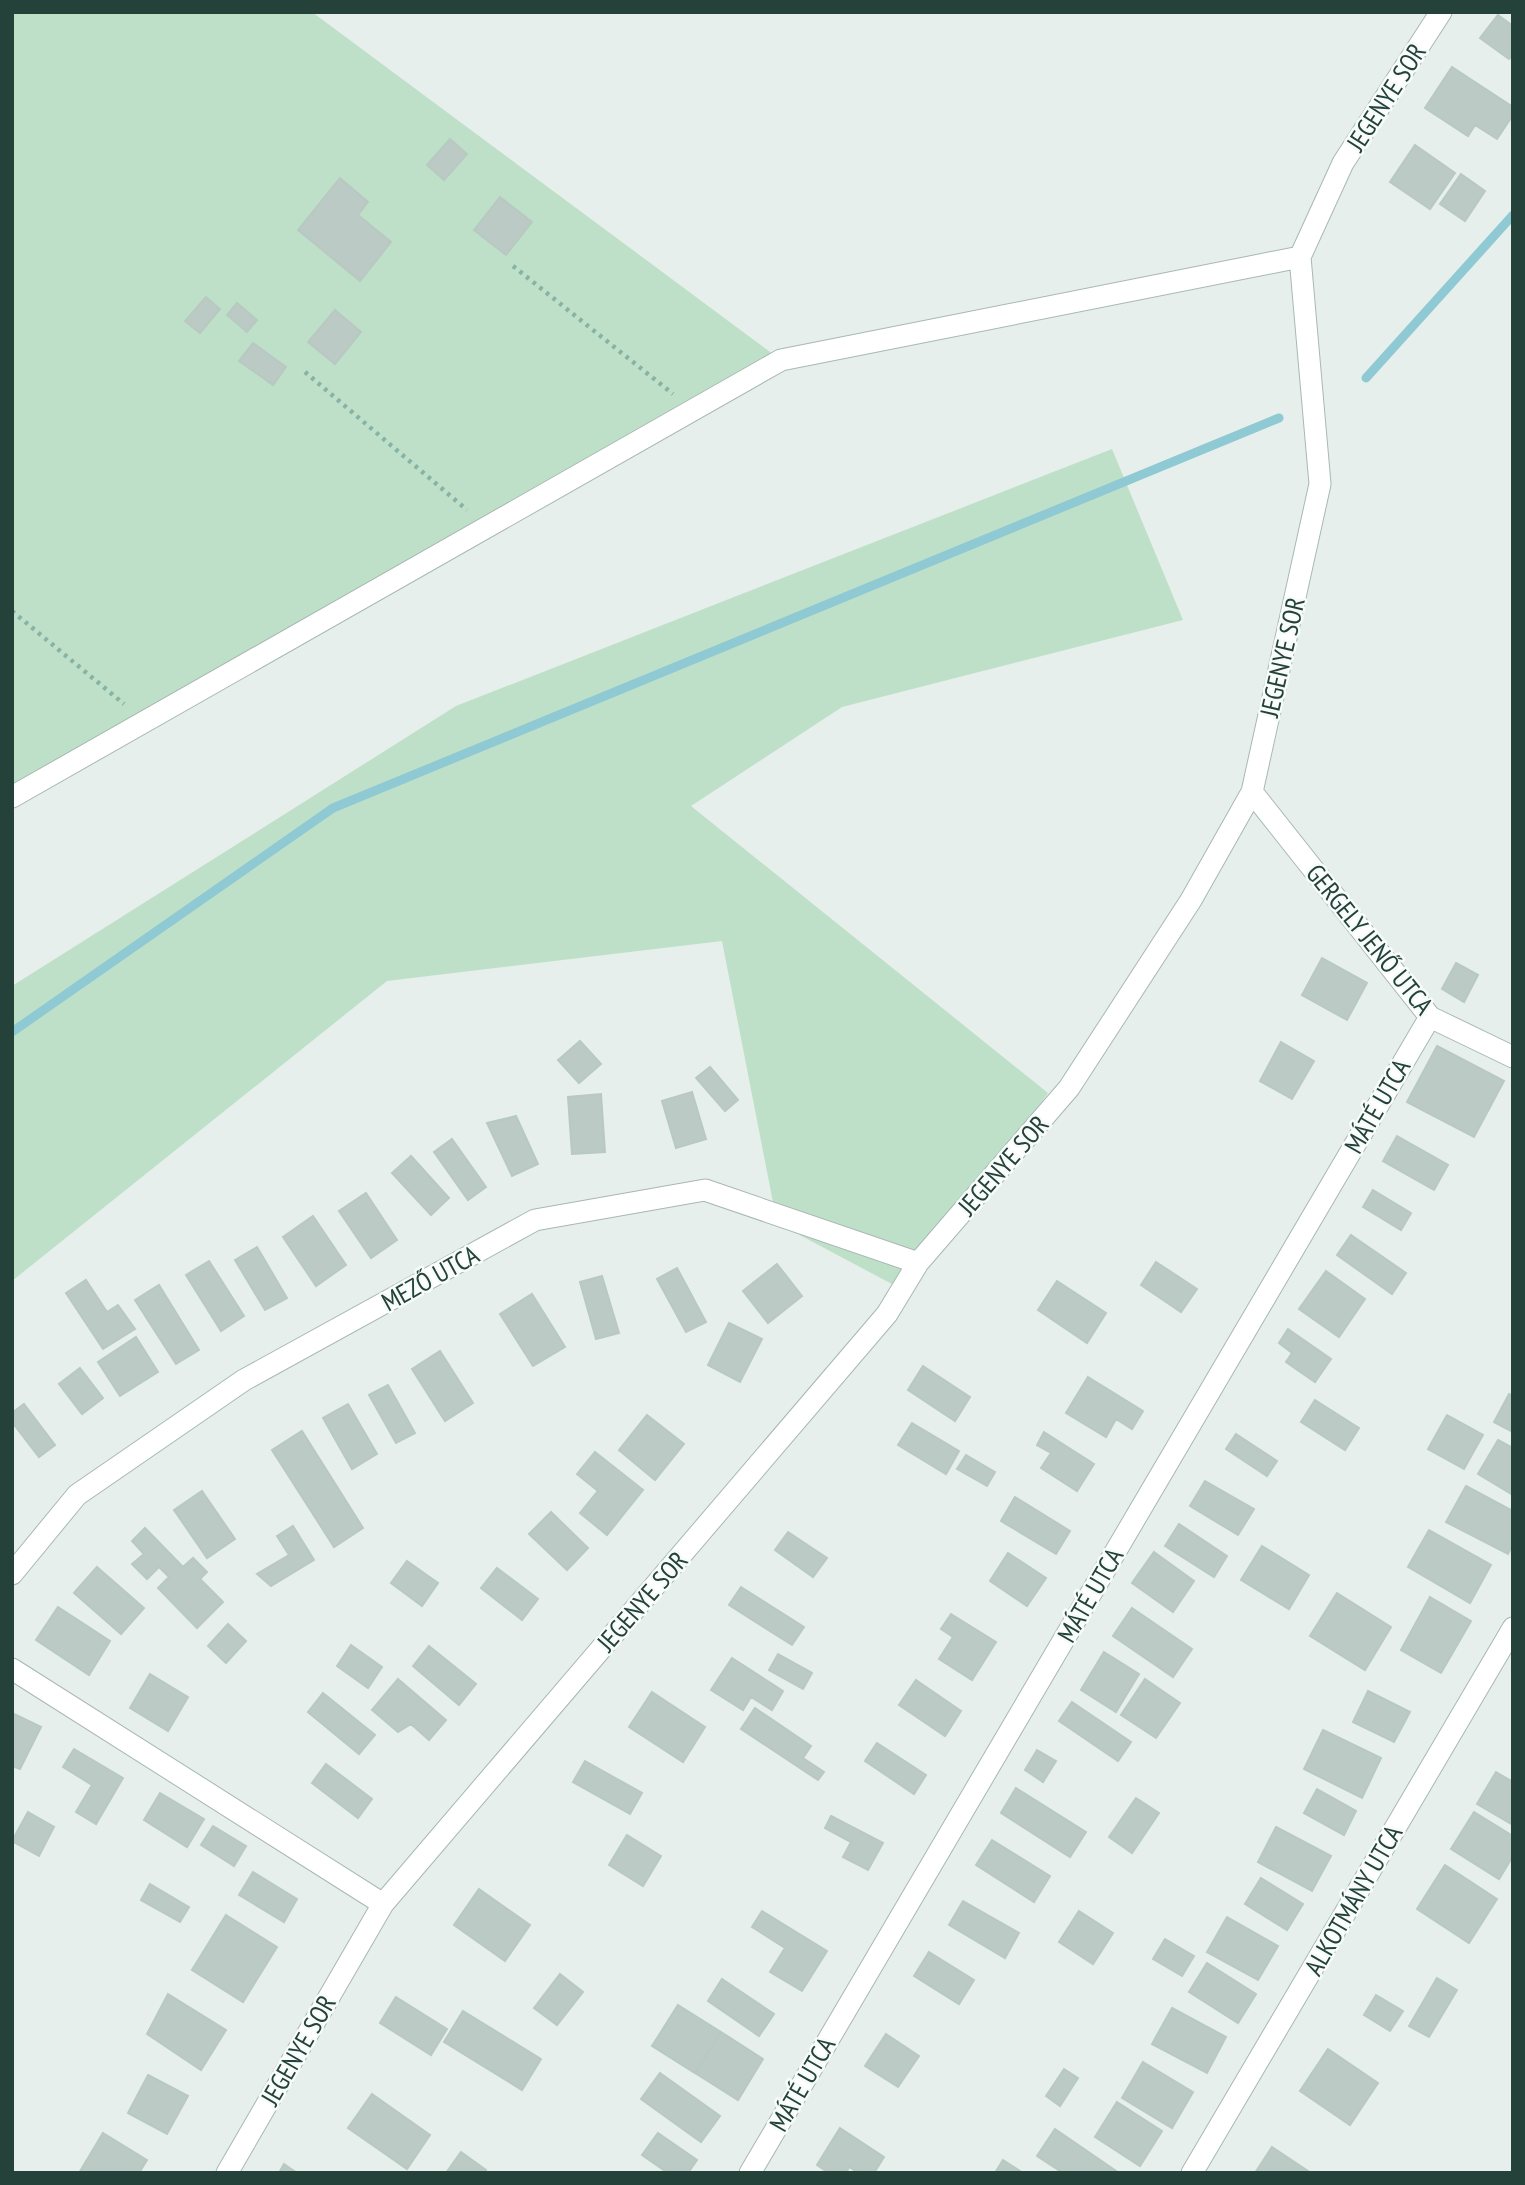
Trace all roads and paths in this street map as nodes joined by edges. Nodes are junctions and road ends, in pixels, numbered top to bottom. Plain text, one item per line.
1 (1441, 12) edge
2 (1300, 257) junction
3 (513, 266) dead end
4 (305, 372) dead end
5 (693, 410) junction
6 (486, 527) junction
7 (12, 611) edge
8 (143, 720) junction
9 (1252, 792) junction
10 (12, 797) edge
11 (1430, 1017) junction
12 (1513, 1057) edge
13 (918, 1263) junction
14 (12, 1574) edge
15 (1513, 1628) edge
16 (12, 1669) edge
17 (383, 1904) junction
18 (226, 2173) edge
19 (750, 2173) edge
20 (1192, 2173) edge

1 - 2 street, JEGENYE SOR
2 - 5 street
2 - 9 street, JEGENYE SOR
3 - 5 path
4 - 6 path
5 - 6 street
6 - 8 street
7 - 8 path
8 - 10 street
9 - 11 street, GERGELY JENŐ UTCA
9 - 13 street, JEGENYE SOR
11 - 12 street, GERGELY JENŐ UTCA
11 - 19 street, MÁTÉ UTCA
13 - 14 street, MEZŐ UTCA
13 - 17 street, JEGENYE SOR
15 - 20 street, ALKOTMÁNY UTCA
16 - 17 street
17 - 18 street, JEGENYE SOR

